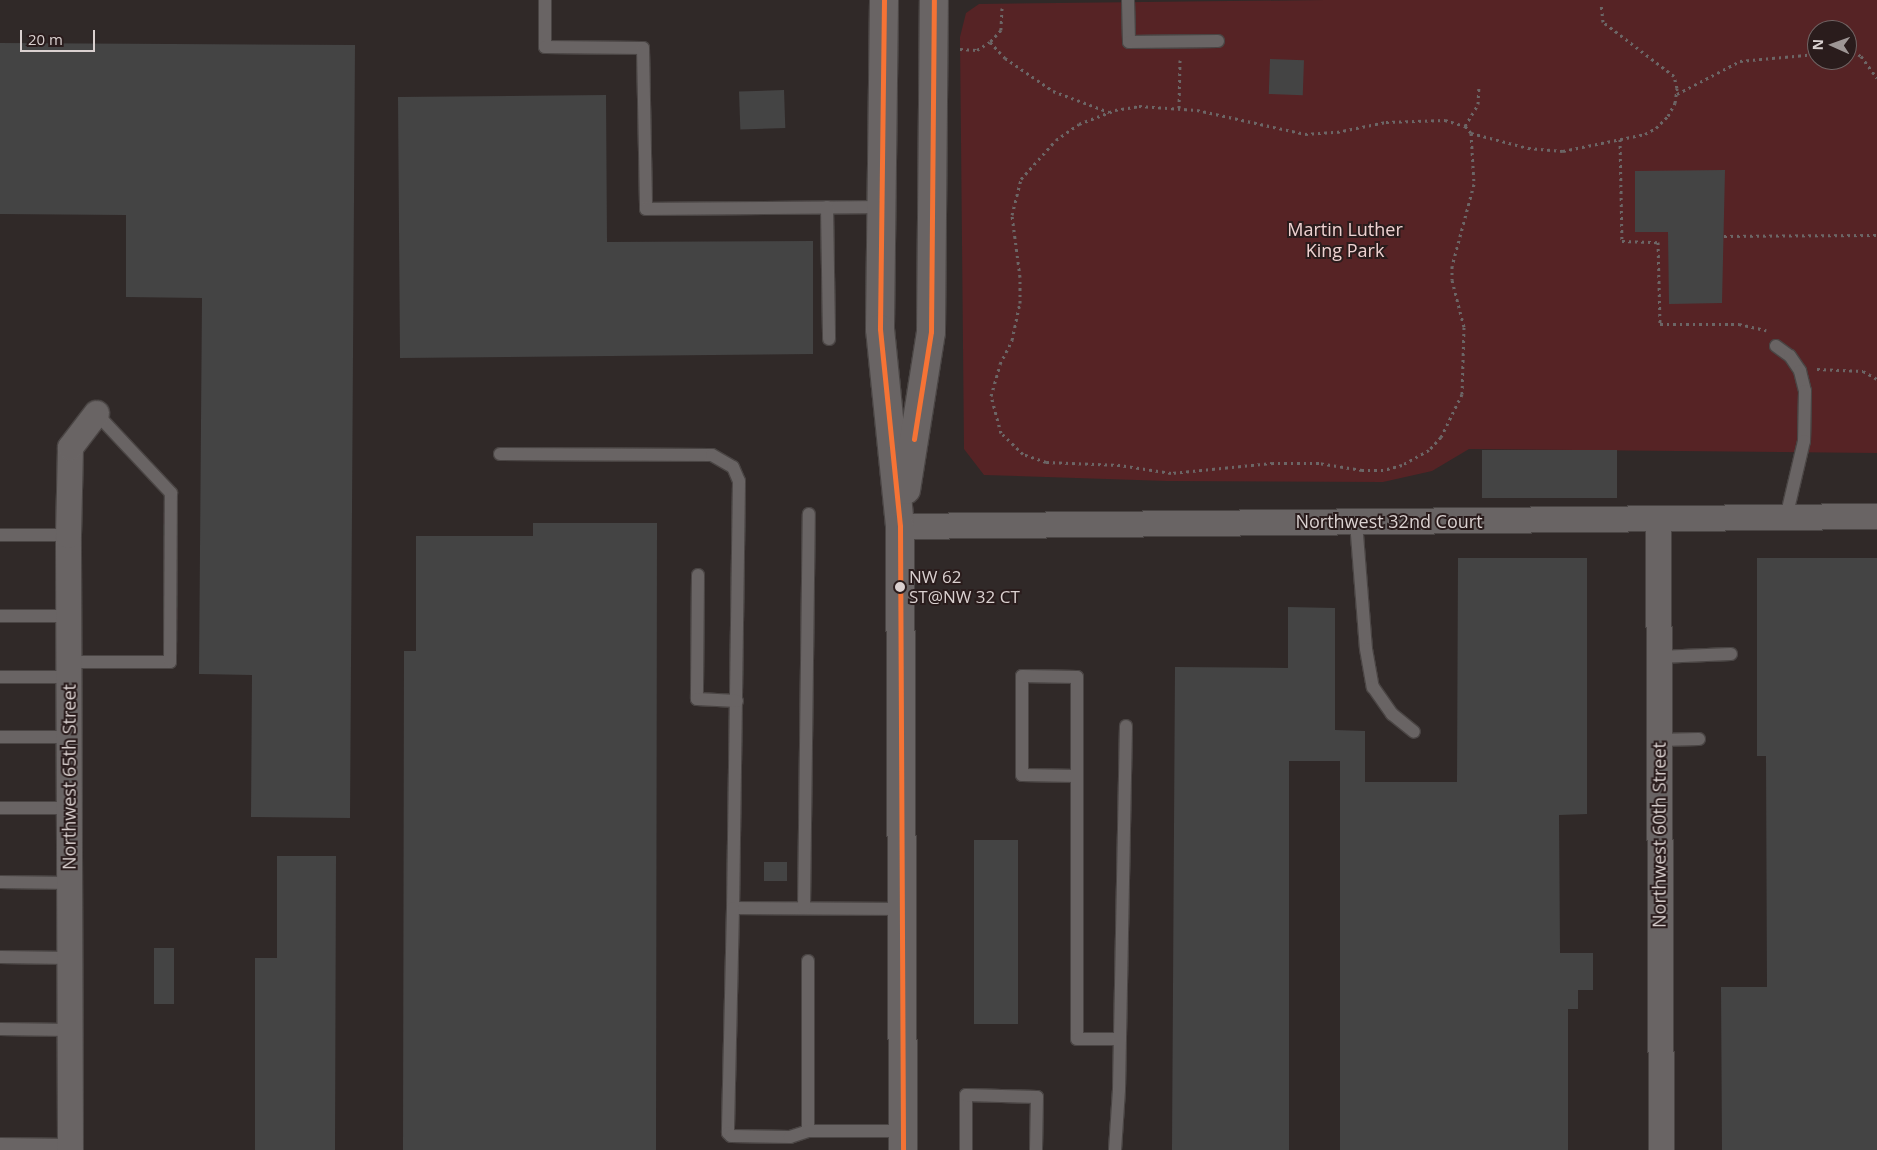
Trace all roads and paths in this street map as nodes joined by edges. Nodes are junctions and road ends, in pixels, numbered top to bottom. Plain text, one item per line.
1 (545, 0) edge
2 (884, 0) edge
3 (934, 0) edge
4 (1128, 0) edge
5 (1602, 3) dead end
6 (1002, 8) dead end
7 (1218, 41) dead end
8 (990, 42) junction
9 (1180, 42) junction
10 (956, 49) dead end
11 (1857, 54) edge
12 (1807, 55) edge
13 (1877, 77) edge
14 (1480, 86) dead end
15 (1676, 95) junction
16 (1179, 108) junction
17 (1109, 112) junction
18 (1465, 126) junction
19 (1471, 133) junction
20 (1620, 139) junction
21 (882, 206) junction
22 (827, 207) junction
23 (1877, 235) edge
24 (1724, 236) dead end
25 (1770, 332) dead end
26 (829, 339) dead end
27 (1776, 346) dead end
28 (1809, 363) dead end
29 (1877, 379) edge
30 (96, 413) joint
31 (500, 454) dead end
32 (809, 514) dead end
33 (1877, 516) edge
34 (1786, 518) junction
35 (1658, 519) junction
36 (1356, 522) junction
37 (900, 526) junction
38 (68, 534) junction
39 (0, 535) edge
40 (698, 575) dead end
41 (0, 616) edge
42 (68, 616) junction
43 (1731, 654) dead end
44 (1658, 656) junction
45 (68, 670) junction
46 (0, 678) edge
47 (737, 701) junction
48 (1126, 726) dead end
49 (1414, 732) dead end
50 (0, 737) edge
51 (68, 737) junction
52 (1699, 739) dead end
53 (1659, 740) junction
54 (1077, 776) junction
55 (0, 808) edge
56 (69, 808) junction
57 (0, 882) edge
58 (69, 883) junction
59 (733, 908) junction
60 (804, 908) junction
61 (902, 909) junction
62 (0, 957) edge
63 (69, 958) junction
64 (808, 961) dead end
65 (0, 1029) edge
66 (69, 1030) junction
67 (1120, 1039) junction
68 (808, 1131) junction
69 (903, 1140) edge
70 (0, 1144) edge
71 (70, 1147) edge
72 (966, 1150) edge
73 (1036, 1150) edge
74 (1115, 1150) edge
75 (1661, 1150) edge

1 - 22 lane
2 - 21 main road
3 - 37 main road
4 - 9 lane
5 - 15 path
6 - 8 path
7 - 9 lane
8 - 10 path
8 - 17 path
9 - 16 path
11 - 13 path
12 - 15 path
14 - 18 path
15 - 20 path
16 - 17 path
16 - 18 path
17 - 19 path
18 - 19 path
19 - 20 path
20 - 25 path
21 - 22 lane
21 - 37 main road
22 - 26 lane
23 - 24 path
27 - 34 lane
28 - 29 path
30 - 38 street, Northwest 65th Street
30 - 45 lane
31 - 47 lane
32 - 60 lane
33 - 34 street, Northwest 32nd Court
34 - 35 street, Northwest 32nd Court
35 - 36 street, Northwest 32nd Court
35 - 44 street, Northwest 60th Street
36 - 37 street, Northwest 32nd Court
36 - 49 lane
37 - 61 main road
38 - 39 lane
38 - 42 street, Northwest 65th Street
40 - 47 lane
41 - 42 lane
42 - 45 street, Northwest 65th Street
43 - 44 lane
44 - 53 street, Northwest 60th Street
45 - 46 lane
45 - 51 street, Northwest 65th Street
47 - 59 lane
48 - 67 lane
50 - 51 lane
51 - 56 street, Northwest 65th Street
52 - 53 lane
53 - 75 street, Northwest 60th Street
54 - 54 lane
54 - 67 lane
55 - 56 lane
56 - 58 street, Northwest 65th Street
57 - 58 lane
58 - 63 street, Northwest 65th Street
59 - 60 lane
59 - 68 lane
60 - 61 lane
61 - 69 main road
62 - 63 lane
63 - 66 street, Northwest 65th Street
64 - 68 lane
65 - 66 lane
66 - 71 street, Northwest 65th Street
67 - 74 lane
68 - 69 lane
70 - 71 lane
72 - 73 lane

